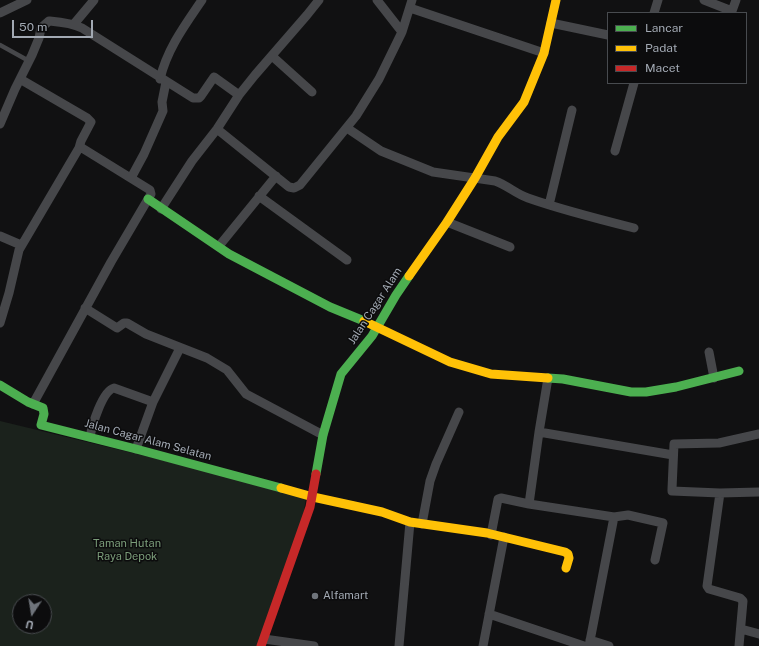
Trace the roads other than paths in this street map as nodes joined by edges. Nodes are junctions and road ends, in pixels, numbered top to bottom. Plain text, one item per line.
1 (27, 0) edge
2 (94, 0) edge
3 (202, 0) edge
4 (319, 0) edge
5 (377, 0) edge
6 (556, 0) edge
7 (658, 0) edge
8 (704, 0) edge
9 (736, 0) edge
10 (411, 4) edge
11 (654, 12) edge
12 (0, 13) edge
13 (551, 23) junction
14 (74, 24) junction
15 (402, 32) junction
16 (607, 35) edge
17 (0, 46) edge
18 (544, 53) junction
19 (272, 56) junction
20 (29, 61) junction
21 (20, 79) junction
22 (163, 80) junction
23 (634, 84) edge
24 (312, 92) dead end
25 (239, 95) junction
26 (572, 110) dead end
27 (0, 124) edge
28 (347, 128) junction
29 (217, 129) junction
30 (79, 148) junction
31 (615, 151) dead end
32 (276, 176) junction
33 (131, 178) junction
34 (475, 178) junction
35 (259, 196) junction
36 (148, 199) junction
37 (549, 205) junction
38 (161, 209) junction
39 (447, 222) junction
40 (634, 228) dead end
41 (0, 236) edge
42 (21, 245) junction
43 (218, 246) junction
44 (510, 247) dead end
45 (347, 260) dead end
46 (85, 308) junction
47 (0, 321) edge
48 (377, 328) junction
49 (180, 348) junction
50 (709, 352) dead end
51 (739, 371) dead end
52 (548, 378) junction
53 (714, 378) junction
54 (0, 385) edge
55 (153, 402) junction
56 (33, 404) junction
57 (459, 412) dead end
58 (539, 432) junction
59 (759, 434) edge
60 (323, 435) junction
61 (90, 437) junction
62 (136, 448) junction
63 (673, 455) junction
64 (759, 492) edge
65 (720, 493) junction
66 (313, 497) junction
67 (529, 504) junction
68 (614, 517) junction
69 (410, 522) junction
70 (422, 524) junction
71 (491, 534) junction
72 (504, 537) junction
73 (655, 560) dead end
74 (566, 568) dead end
75 (489, 614) junction
76 (741, 629) junction
77 (759, 634) edge
78 (262, 643) edge
79 (588, 644) edge
80 (314, 646) edge
81 (399, 646) edge
82 (483, 646) edge
83 (609, 646) edge
84 (739, 646) edge

1 - 12 street
2 - 14 street
3 - 22 street
4 - 19 street
5 - 15 street
6 - 13 street, Jalan Cagar Alam
7 - 11 street
8 - 9 street
10 - 15 street
10 - 18 street
13 - 16 street
13 - 18 street, Jalan Cagar Alam
14 - 20 street
14 - 22 street
15 - 28 street
17 - 20 lane
18 - 34 street, Jalan Cagar Alam
19 - 24 street
19 - 25 street
20 - 21 street
21 - 27 street
21 - 30 street
22 - 25 street
22 - 33 street
23 - 31 street
25 - 29 street
26 - 37 street
28 - 32 street
28 - 34 street
29 - 32 street
29 - 38 street
30 - 33 street
30 - 42 street
32 - 35 street
33 - 36 street
34 - 37 street
34 - 39 street, Jalan Cagar Alam
35 - 43 street
35 - 45 street
36 - 38 street
36 - 46 street
37 - 40 street
38 - 43 street
39 - 44 street
39 - 48 street, Jalan Cagar Alam
41 - 42 street
42 - 47 street
43 - 48 street
46 - 49 street
46 - 56 street
48 - 52 street
48 - 60 street, Jalan Cagar Alam
49 - 55 street
49 - 60 street
50 - 53 street
51 - 53 street
52 - 53 street
52 - 58 street
54 - 56 street, Jalan Cagar Alam Selatan
55 - 61 street
55 - 62 street
56 - 61 street, Jalan Cagar Alam Selatan
57 - 70 street
58 - 63 street
58 - 67 street
59 - 63 street
60 - 66 street, Jalan Cagar Alam
61 - 62 street, Jalan Cagar Alam Selatan
62 - 66 street, Jalan Cagar Alam Selatan
63 - 65 street
64 - 65 street
65 - 76 street
66 - 69 street, Jalan Cagar Alam Selatan
66 - 78 street, Jalan Cagar Alam
67 - 68 street
67 - 71 street
68 - 73 street
68 - 79 street
69 - 70 street, Jalan Cagar Alam Selatan
69 - 81 street
70 - 71 street, Jalan Cagar Alam Selatan
71 - 72 street, Jalan Cagar Alam Selatan
72 - 74 street, Jalan Cagar Alam Selatan
72 - 75 street
75 - 79 street
75 - 82 street
76 - 77 street
76 - 84 street
78 - 80 street
79 - 83 street

